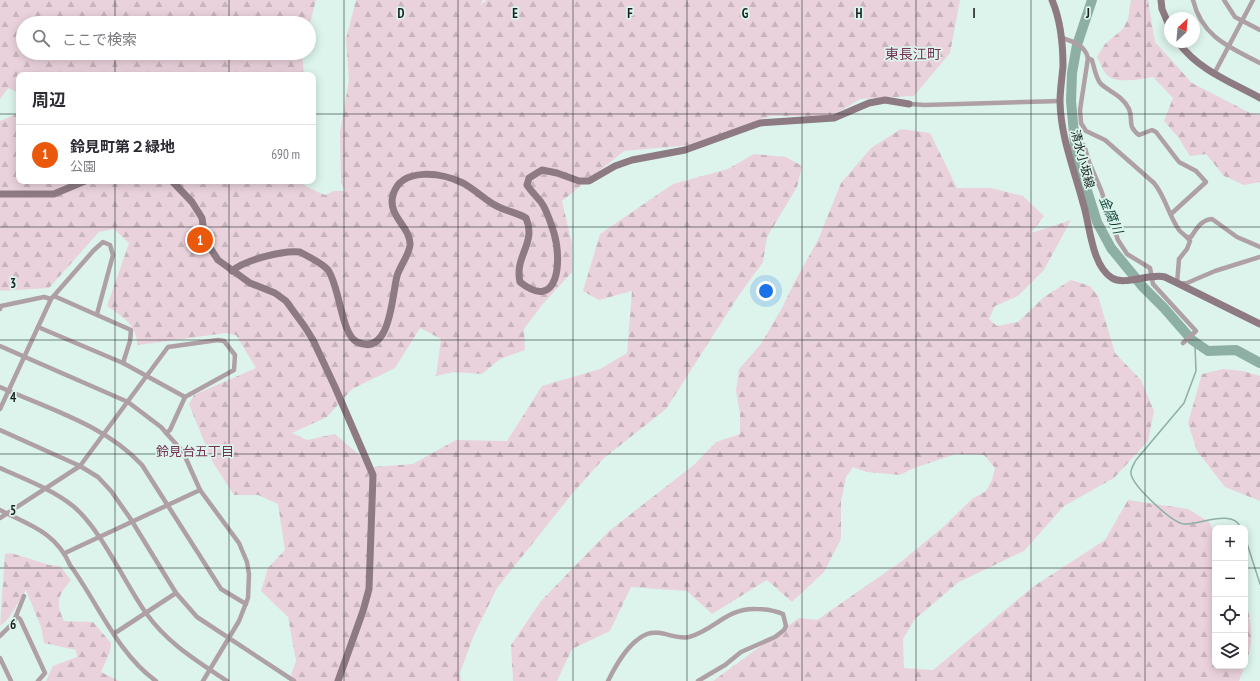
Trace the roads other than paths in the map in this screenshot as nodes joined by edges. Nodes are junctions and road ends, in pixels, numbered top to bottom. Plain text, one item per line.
1 (1052, 0) edge
2 (1161, 0) edge
3 (1193, 0) edge
4 (1224, 0) edge
5 (1253, 0) edge
6 (1164, 14) edge
7 (1242, 21) junction
8 (1260, 30) edge
9 (1060, 37) junction
10 (1228, 47) junction
11 (1183, 48) edge
12 (1088, 56) junction
13 (1260, 63) edge
14 (1214, 74) junction
15 (1260, 98) edge
16 (1060, 101) junction
17 (909, 104) joint
18 (1067, 149) junction
19 (78, 184) edge
20 (175, 184) edge
21 (0, 194) edge
22 (1171, 214) junction
23 (1187, 237) junction
24 (1260, 247) edge
25 (1260, 257) edge
26 (232, 271) junction
27 (1150, 276) junction
28 (1177, 284) junction
29 (53, 297) junction
30 (0, 309) edge
31 (97, 314) junction
32 (1260, 324) edge
33 (38, 327) junction
34 (1183, 343) dead end
35 (0, 346) edge
36 (24, 357) junction
37 (123, 363) junction
38 (147, 375) junction
39 (0, 387) edge
40 (8, 391) junction
41 (185, 397) junction
42 (128, 402) junction
43 (0, 409) edge
44 (0, 430) edge
45 (166, 433) junction
46 (104, 434) junction
47 (80, 466) junction
48 (0, 468) edge
49 (43, 488) junction
50 (200, 490) junction
51 (167, 506) junction
52 (0, 510) edge
53 (6, 514) junction
54 (0, 518) edge
55 (133, 522) junction
56 (99, 538) junction
57 (65, 553) junction
58 (176, 593) junction
59 (24, 596) dead end
60 (246, 604) junction
61 (146, 613) junction
62 (16, 616) junction
63 (115, 633) junction
64 (0, 636) edge
65 (228, 638) junction
66 (0, 658) edge
67 (209, 669) junction
68 (283, 678) edge
69 (11, 681) edge
70 (38, 681) edge
71 (156, 681) edge
72 (203, 681) edge
73 (227, 681) edge
74 (294, 681) edge
75 (338, 681) edge
76 (608, 681) edge
77 (698, 681) edge

1 - 9 street, 清水小坂線
2 - 6 street
3 - 10 street
4 - 7 street
5 - 7 street
7 - 8 street
7 - 10 street
9 - 12 street
9 - 16 street, 清水小坂線
10 - 13 street
10 - 14 street
11 - 14 street
12 - 22 street
12 - 22 street
14 - 15 street
16 - 17 street
16 - 18 street, 清水小坂線
17 - 26 street
18 - 27 street
18 - 27 street, 清水小坂線
19 - 21 street
20 - 26 street
22 - 23 street
23 - 24 street
23 - 28 street
25 - 28 street
26 - 75 street
27 - 28 street, 清水小坂線
27 - 34 street
28 - 32 street, 清水小坂線
29 - 30 street
29 - 31 street
29 - 31 street
29 - 33 street
31 - 37 street
33 - 36 street
33 - 37 street
35 - 36 street
36 - 40 street
36 - 42 street
37 - 38 street
38 - 41 street
38 - 41 street
38 - 42 street
39 - 40 street
40 - 43 street
40 - 46 street
41 - 45 street
42 - 45 street
42 - 46 street
44 - 47 street
45 - 50 street
46 - 47 street
46 - 51 street
47 - 49 street
47 - 55 street
48 - 49 street
49 - 53 street
49 - 56 street
50 - 51 street
50 - 60 street
51 - 55 street
51 - 60 street
52 - 53 street
53 - 54 street
53 - 57 street
55 - 56 street
55 - 58 street
56 - 57 street
56 - 61 street
57 - 63 street
58 - 61 street
58 - 65 street
59 - 62 street
60 - 65 street
61 - 63 street
61 - 67 street
62 - 64 street
62 - 70 street
63 - 71 street
65 - 67 street
65 - 68 street
66 - 69 street
67 - 72 street
67 - 73 street
68 - 74 street
76 - 77 street

